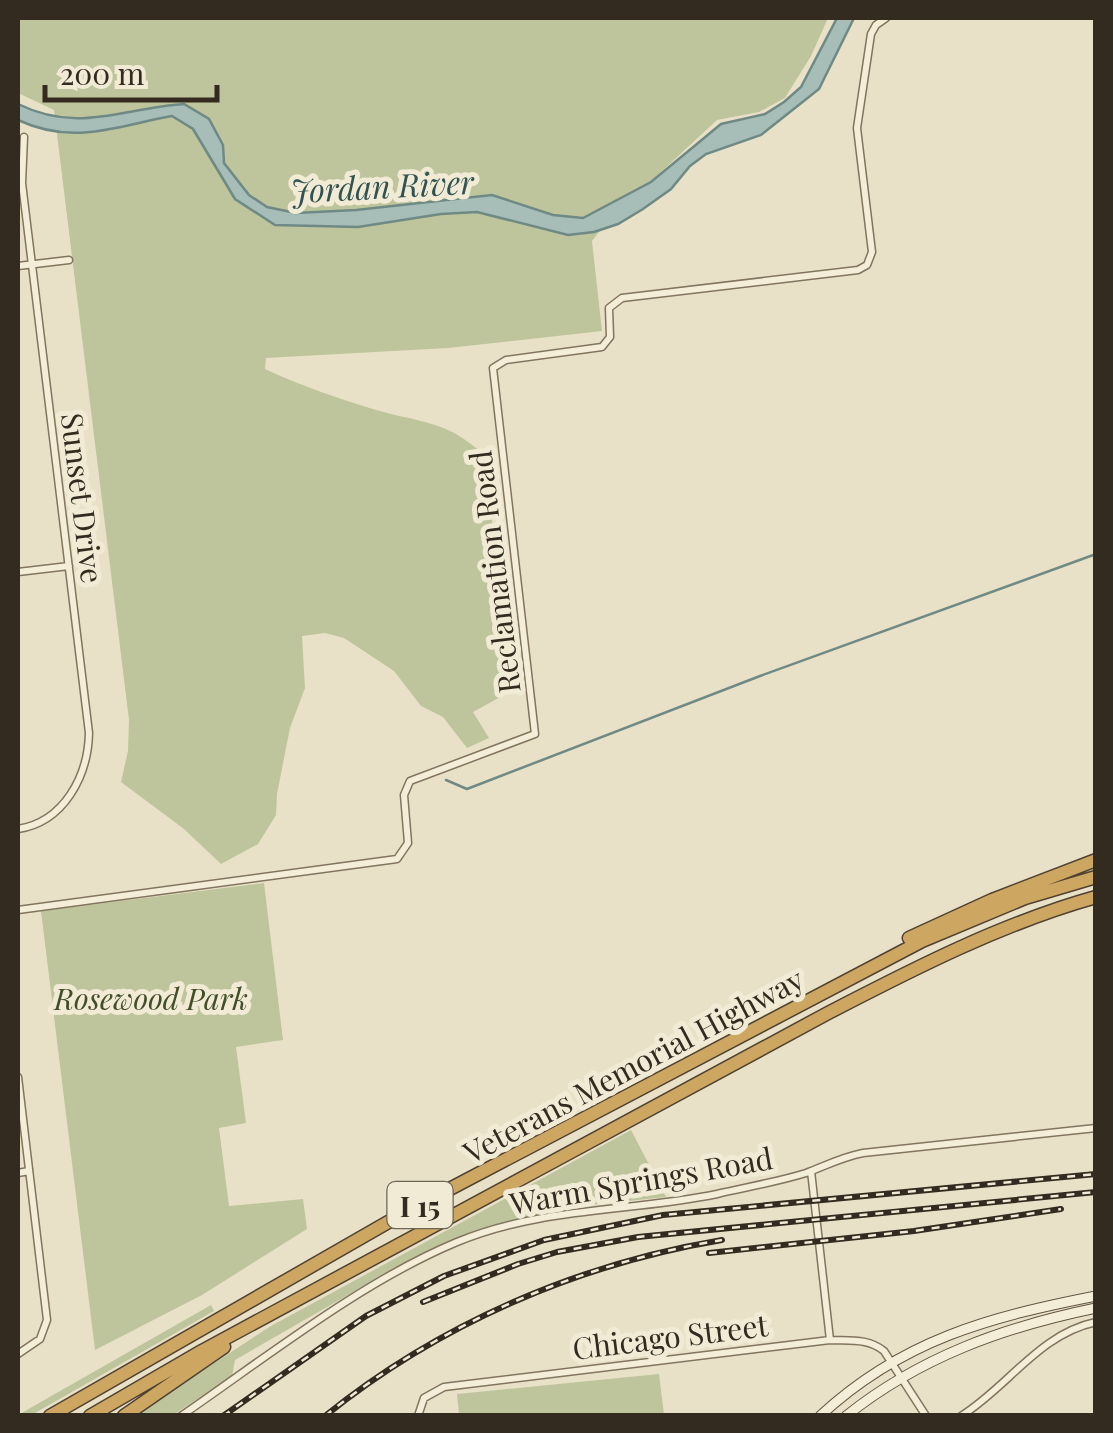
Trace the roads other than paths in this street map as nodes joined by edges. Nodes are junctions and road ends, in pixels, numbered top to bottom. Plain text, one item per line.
1 (886, 18) edge
2 (24, 138) dead end
3 (69, 260) dead end
4 (32, 264) junction
5 (18, 266) edge
6 (69, 566) junction
7 (18, 572) edge
8 (18, 829) edge
9 (1096, 860) edge
10 (1096, 876) edge
11 (1096, 899) edge
12 (18, 910) edge
13 (796, 1008) junction
14 (18, 1077) edge
15 (19, 1102) edge
16 (1096, 1128) edge
17 (29, 1171) junction
18 (811, 1171) junction
19 (18, 1173) edge
20 (1096, 1296) edge
21 (1096, 1308) edge
22 (1096, 1322) edge
23 (250, 1327) junction
24 (830, 1340) junction
25 (18, 1354) edge
26 (893, 1361) junction
27 (902, 1376) junction
28 (50, 1416) edge
29 (90, 1416) edge
30 (124, 1416) edge
31 (181, 1416) edge
32 (418, 1416) edge
33 (820, 1416) edge
34 (846, 1416) edge
35 (926, 1416) edge
36 (961, 1416) edge

1 - 12 street, Reclamation Road
2 - 4 street, Sunset Drive
3 - 4 street
4 - 5 street
4 - 6 street, Sunset Drive
6 - 7 street
6 - 8 street, Sunset Drive
9 - 13 highway
10 - 13 highway, Veterans Memorial Highway / I 15
11 - 23 highway, Veterans Memorial Highway / I 15
13 - 28 highway, Veterans Memorial Highway / I 15
14 - 15 street
15 - 17 street
16 - 18 street, Warm Springs Road
17 - 19 street
17 - 25 street
18 - 24 street
18 - 31 street, Warm Springs Road
20 - 26 main road
21 - 27 main road
22 - 36 street
23 - 29 highway, Veterans Memorial Highway / I 15
23 - 30 highway
24 - 26 street, Chicago Street
24 - 32 street, Chicago Street
26 - 27 street
26 - 33 main road
27 - 34 main road
27 - 35 street

